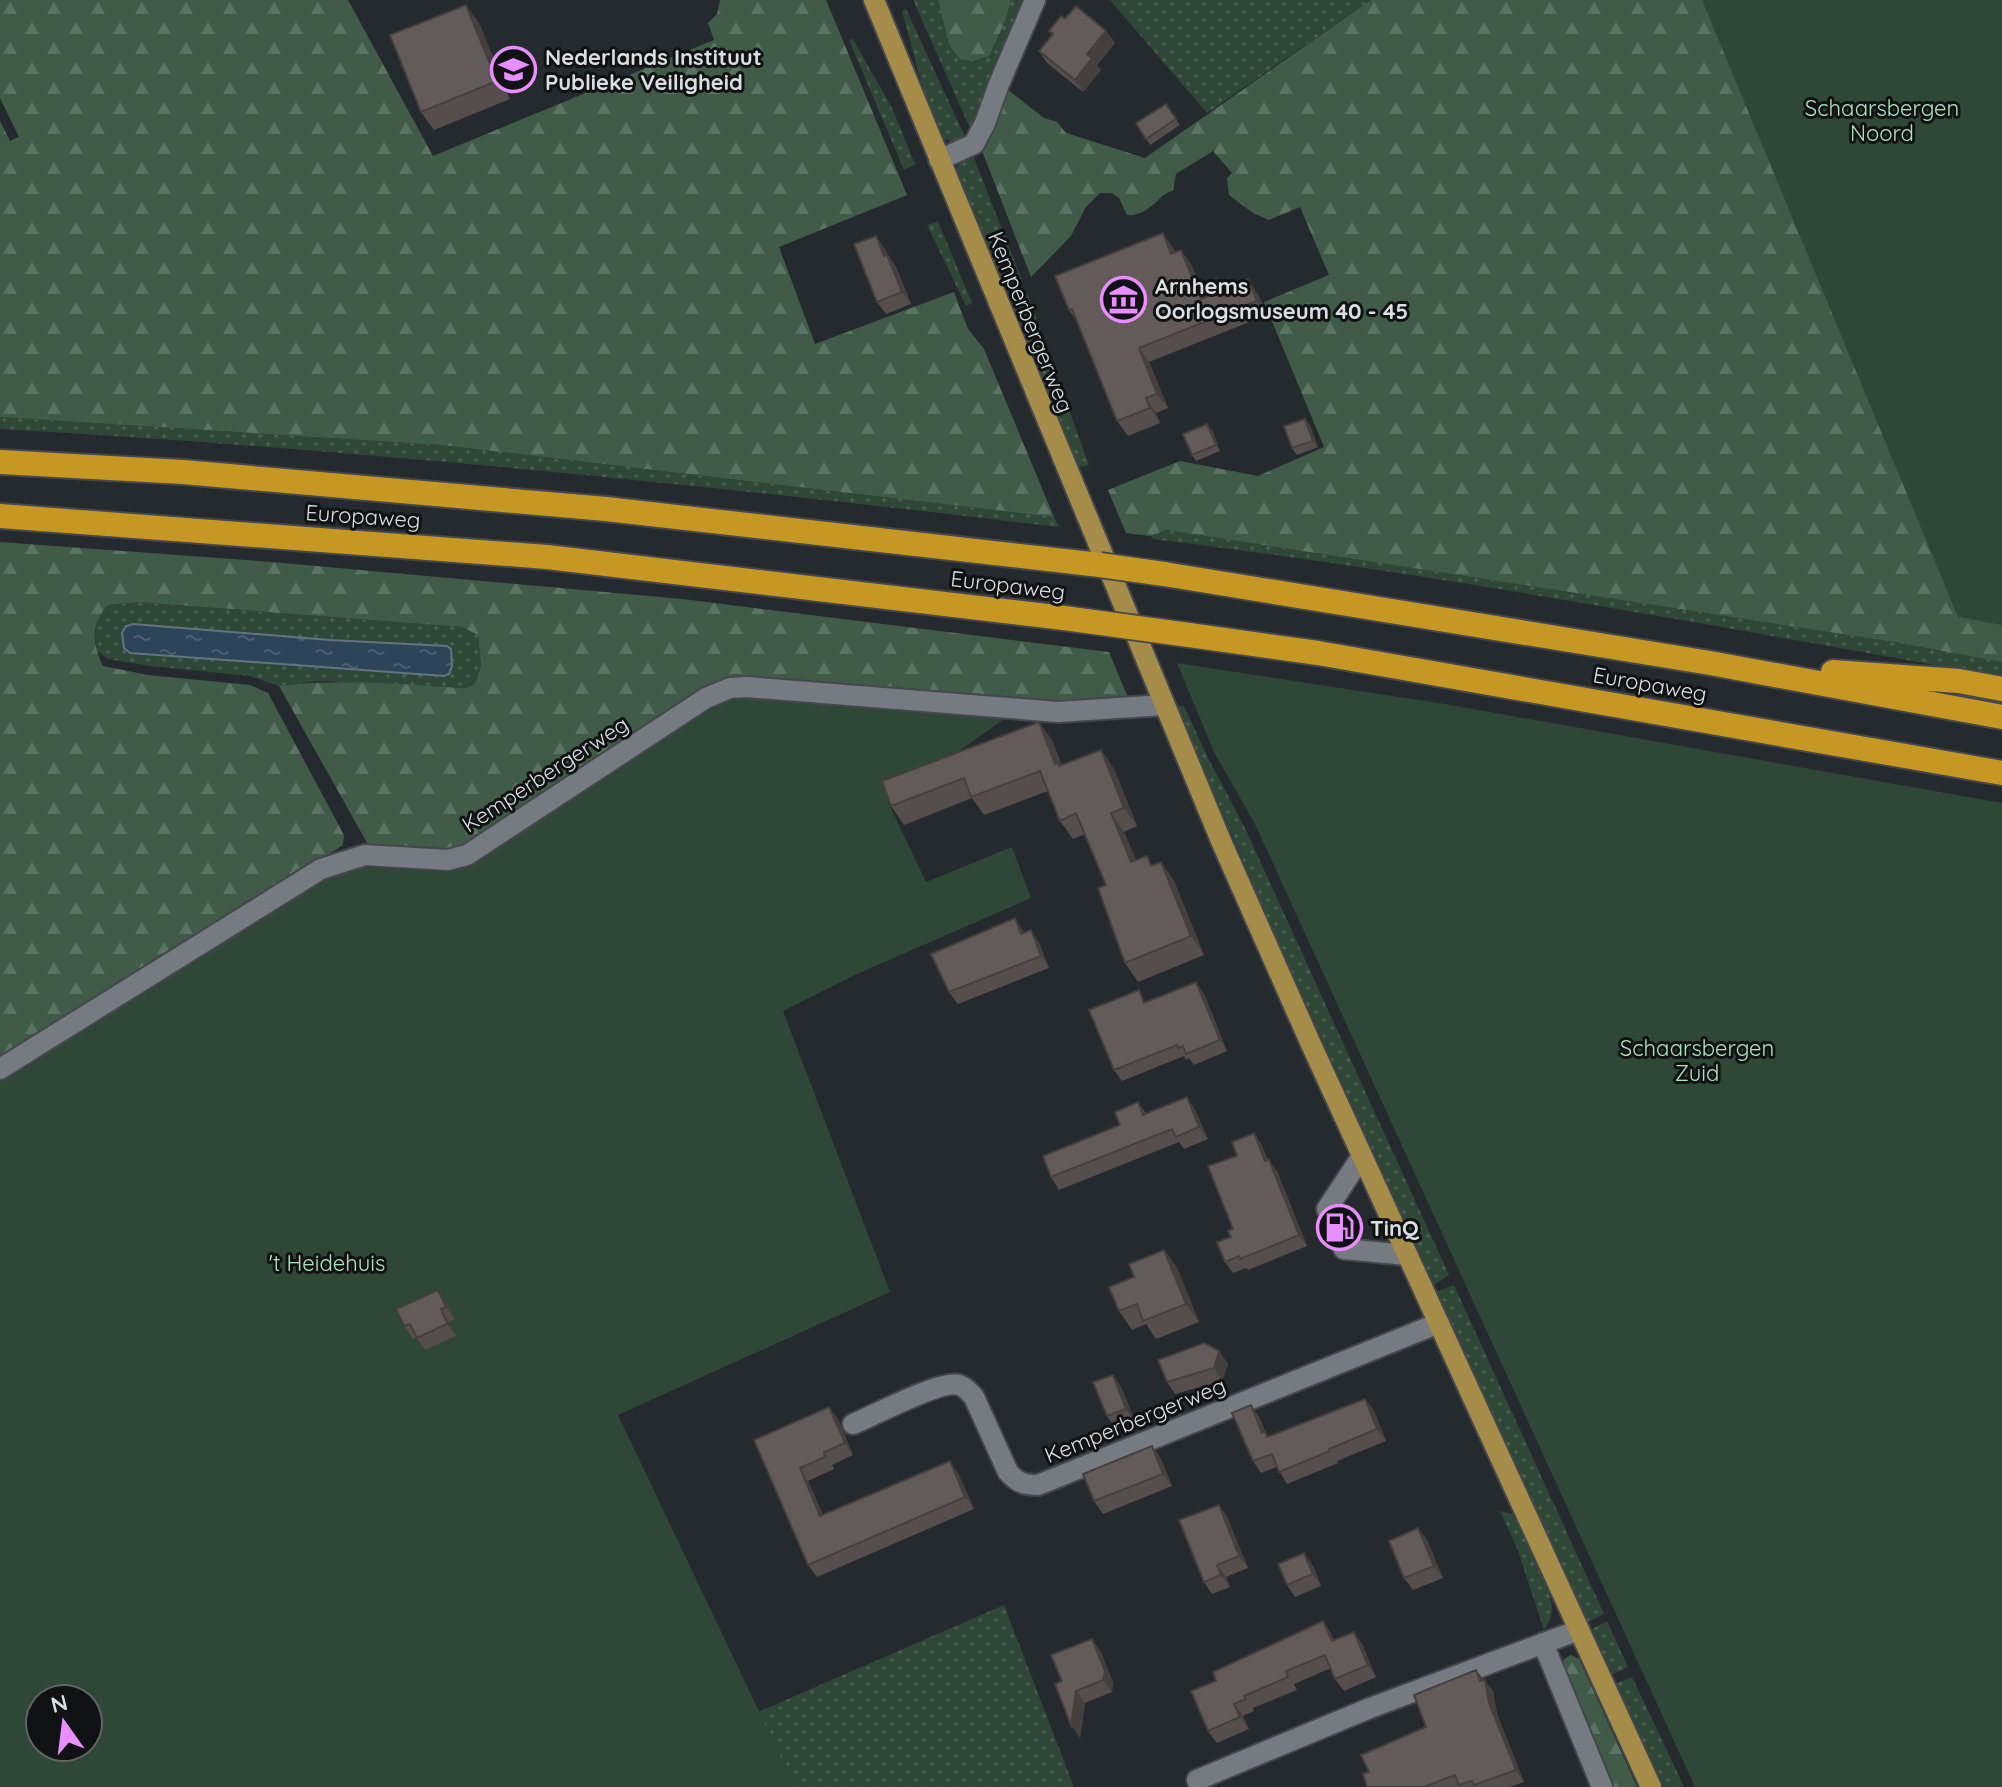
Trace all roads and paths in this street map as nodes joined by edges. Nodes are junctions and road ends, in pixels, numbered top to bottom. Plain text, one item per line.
1 (874, 0) edge
2 (1035, 0) edge
3 (939, 160) junction
4 (0, 462) edge
5 (0, 516) edge
6 (1710, 663) junction
7 (2002, 689) edge
8 (1164, 705) junction
9 (2002, 717) edge
10 (2002, 773) edge
11 (0, 1069) edge
12 (1362, 1156) junction
13 (1407, 1255) junction
14 (1439, 1323) junction
15 (853, 1424) dead end
16 (1579, 1630) junction
17 (1543, 1643) junction
18 (1197, 1780) dead end
19 (1602, 1787) edge
20 (1651, 1787) edge

1 - 3 main road, Kemperbergerweg
2 - 3 street
3 - 8 main road, Kemperbergerweg
4 - 6 highway, Europaweg, bridge
5 - 10 highway, Europaweg, bridge
6 - 7 highway
6 - 9 highway, Europaweg
8 - 11 street, Kemperbergerweg
8 - 12 main road, Kemperbergerweg
12 - 13 main road, Kemperbergerweg
12 - 13 street
13 - 14 main road, Kemperbergerweg
14 - 15 street, Kemperbergerweg
14 - 16 main road, Kemperbergerweg
16 - 17 street
16 - 20 main road, Kemperbergerweg
17 - 18 street
17 - 19 street

